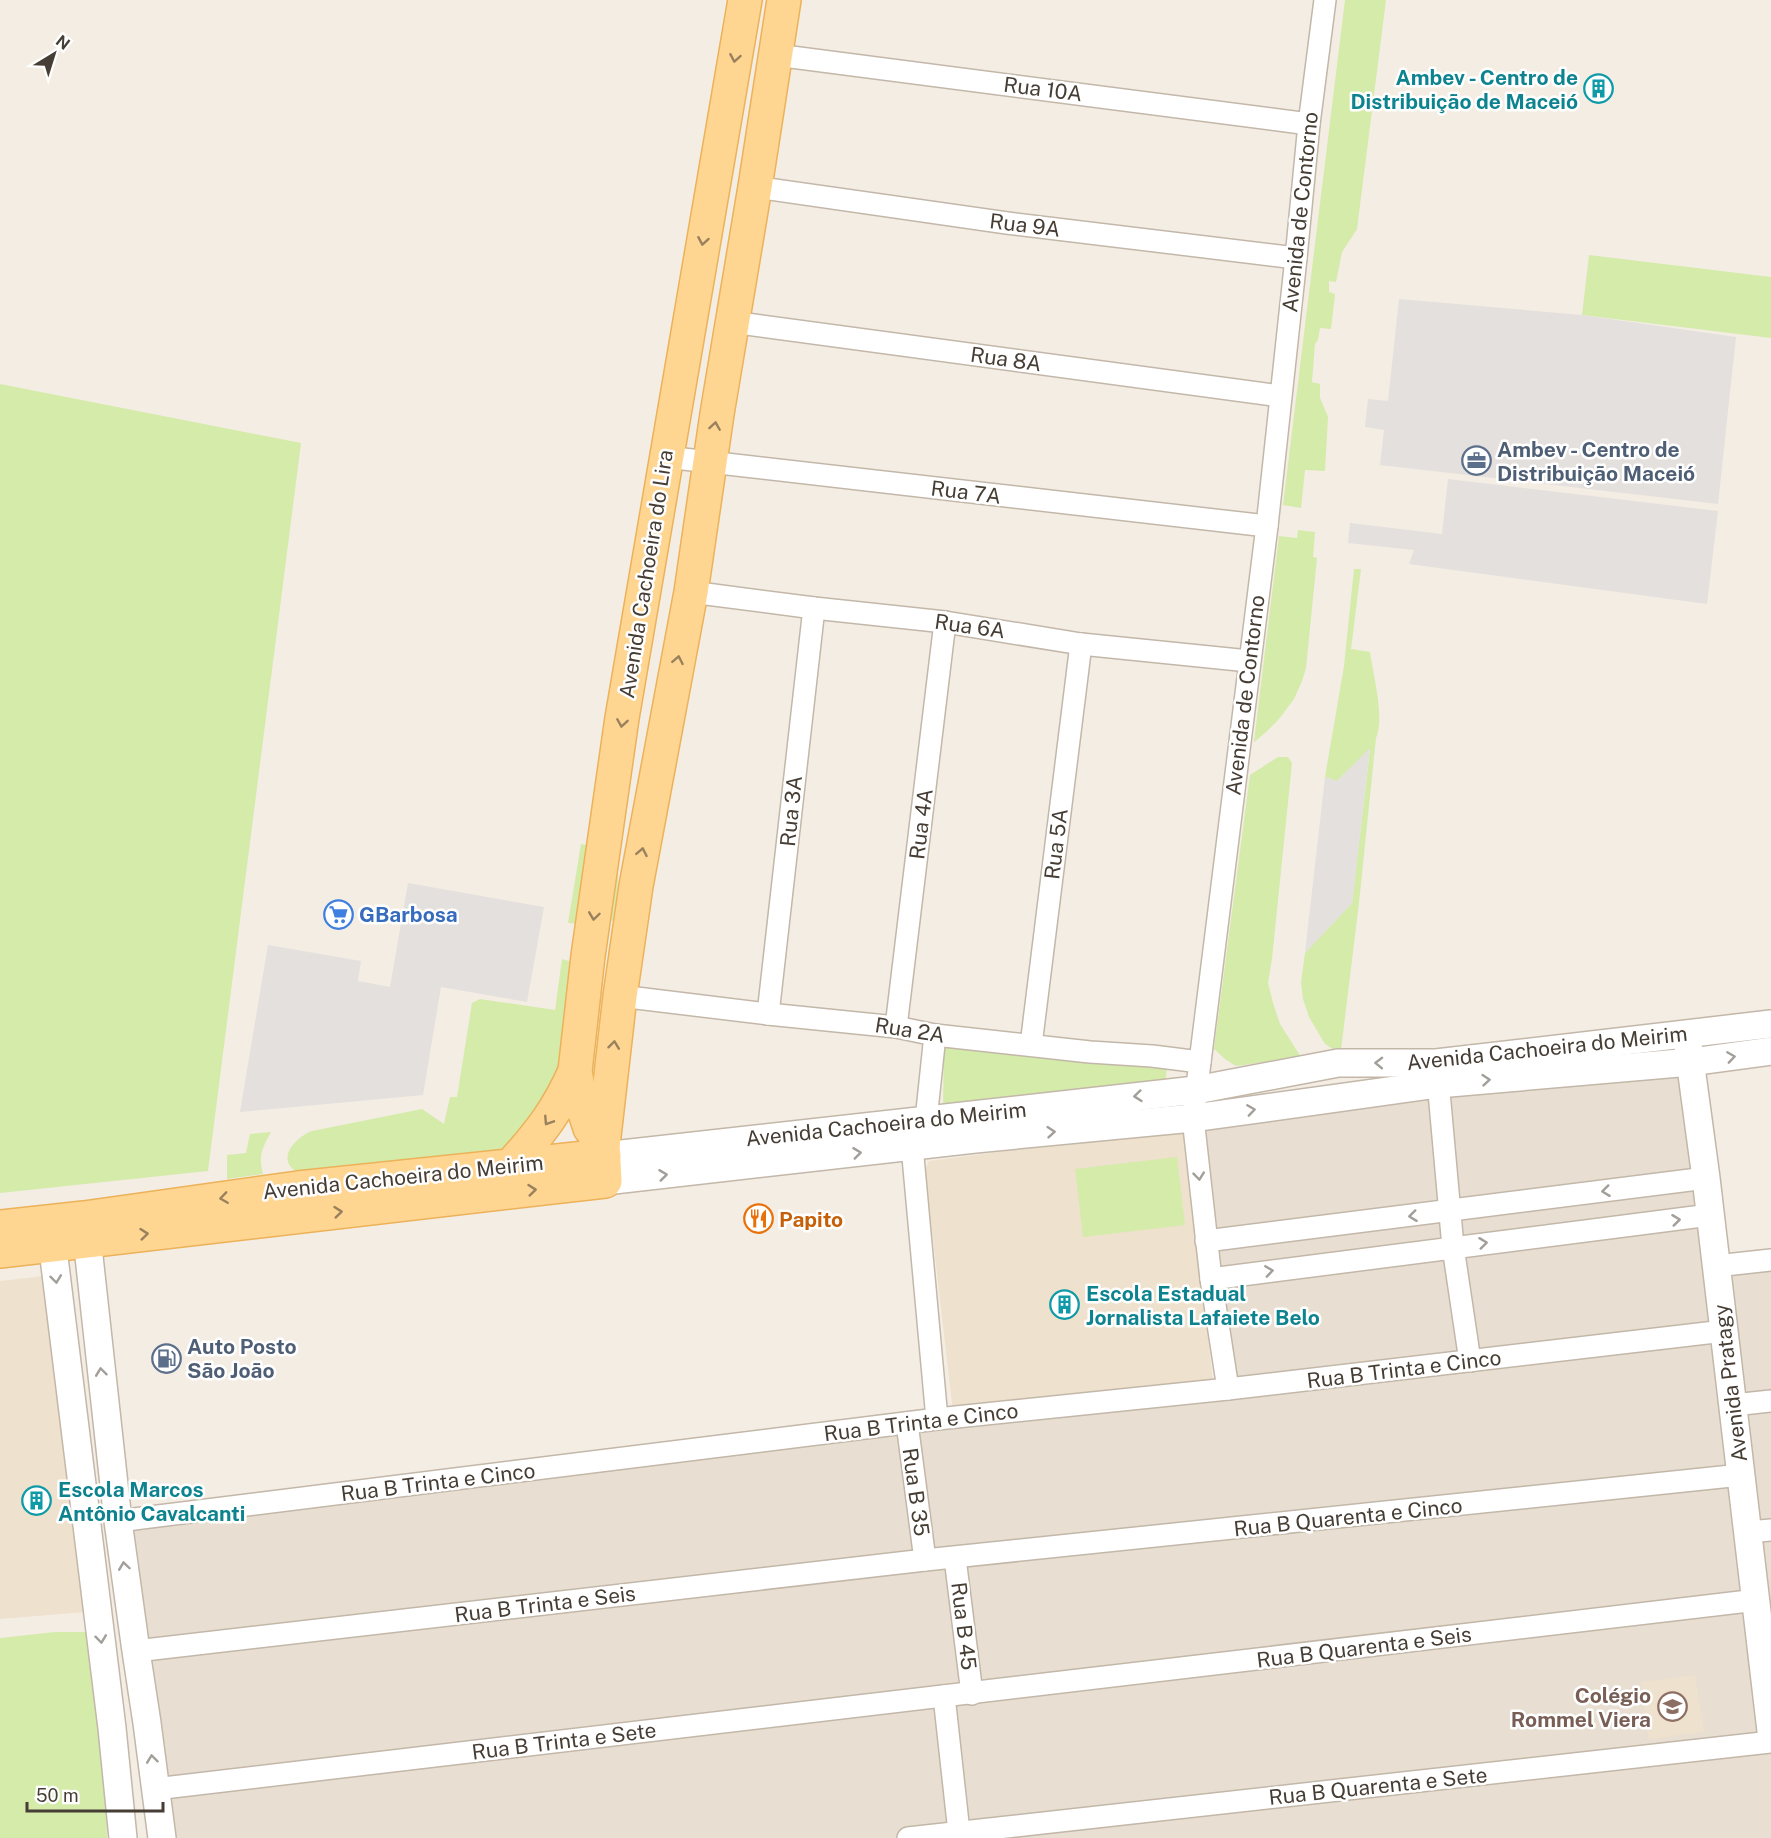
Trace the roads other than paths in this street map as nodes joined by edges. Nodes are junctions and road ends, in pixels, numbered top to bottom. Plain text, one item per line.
1 (745, 0) edge
2 (784, 0) edge
3 (1325, 0) edge
4 (776, 55) junction
5 (1309, 124) junction
6 (755, 187) junction
7 (1296, 258) junction
8 (732, 322) junction
9 (1280, 396) junction
10 (666, 457) junction
11 (709, 463) junction
12 (1267, 526) junction
13 (691, 592) junction
14 (814, 608) junction
15 (945, 622) junction
16 (1081, 644) junction
17 (1249, 661) junction
18 (620, 996) junction
19 (768, 1014) junction
20 (1771, 1024) edge
21 (896, 1027) junction
22 (1686, 1034) junction
23 (935, 1035) junction
24 (1031, 1045) junction
25 (1771, 1051) edge
26 (1200, 1062) junction
27 (1691, 1062) junction
28 (1437, 1074) junction
29 (576, 1075) junction
30 (610, 1086) junction
31 (1196, 1090) junction
32 (1193, 1118) junction
33 (926, 1120) junction
34 (912, 1146) junction
35 (604, 1161) junction
36 (512, 1164) junction
37 (1706, 1178) junction
38 (1449, 1211) junction
39 (1710, 1215) junction
40 (0, 1227) edge
41 (85, 1229) junction
42 (51, 1232) junction
43 (1206, 1241) junction
44 (1453, 1247) junction
45 (0, 1251) edge
46 (1771, 1260) edge
47 (1716, 1266) junction
48 (1211, 1279) junction
49 (1724, 1331) junction
50 (1470, 1361) junction
51 (1228, 1389) junction
52 (1771, 1401) edge
53 (1733, 1405) junction
54 (937, 1419) junction
55 (907, 1424) junction
56 (1741, 1475) junction
57 (118, 1521) junction
58 (1759, 1531) edge
59 (955, 1558) junction
60 (925, 1560) junction
61 (1756, 1600) junction
62 (136, 1651) junction
63 (1767, 1669) edge
64 (972, 1694) junction
65 (944, 1696) junction
66 (147, 1723) junction
67 (112, 1728) junction
68 (1771, 1731) edge
69 (1771, 1742) edge
70 (156, 1789) junction
71 (959, 1832) junction
72 (985, 1834) edge
73 (123, 1838) edge
74 (162, 1838) edge
75 (908, 1838) edge

1 -> 10 main road, Avenida Cachoeira do Lira
2 - 4 main road, Avenida Cachoeira do Lira
3 - 5 street, Avenida de Contorno
4 - 5 street, Rua 10A
4 - 6 main road, Avenida Cachoeira do Lira
5 - 7 street, Avenida de Contorno
6 - 7 street, Rua 9A
6 - 8 main road, Avenida Cachoeira do Lira
7 - 9 street, Avenida de Contorno
8 - 9 street, Rua 8A
11 -> 8 main road, Avenida Cachoeira do Lira
9 - 12 street, Avenida de Contorno
10 - 11 street, Rua 7A
10 -> 29 main road, Avenida Cachoeira do Lira
11 - 12 street, Rua 7A
11 - 13 main road, Avenida Cachoeira do Lira
12 - 17 street, Avenida de Contorno
13 - 14 street, Rua 6A
18 -> 13 main road, Avenida Cachoeira do Lira
14 - 15 street, Rua 6A
14 - 19 street, Rua 3A
15 - 16 street, Rua 6A
15 - 21 street, Rua 4A
16 - 17 street, Rua 6A
16 - 24 street, Rua 5A
17 - 26 street, Avenida de Contorno
18 - 19 street, Rua 2A
30 -> 18 main road, Avenida Cachoeira do Lira
19 - 21 street, Rua 2A
20 - 22 street, Avenida Cachoeira do Meirim
21 - 23 street, Rua 2A
22 - 27 street, Avenida Pratagy
22 - 28 street, Avenida Cachoeira do Meirim
23 - 24 street, Rua 2A
23 - 33 street
24 - 26 street, Rua 2A
27 -> 25 street, Avenida Cachoeira do Meirim
26 - 31 street, Avenida de Contorno
28 -> 27 street, Avenida Cachoeira do Meirim
27 - 37 street, Avenida Pratagy
28 -> 31 street, Avenida Cachoeira do Meirim
32 -> 28 street, Avenida Cachoeira do Meirim
28 - 38 street
29 - 30 main road
29 - 35 main road, Avenida Cachoeira do Lira
29 -> 36 main road
30 - 35 main road, Avenida Cachoeira do Lira
31 - 32 street, Avenida de Contorno
31 -> 33 street, Avenida Cachoeira do Meirim
34 -> 32 street, Avenida Cachoeira do Meirim
32 -> 43 street, Avenida de Contorno
33 - 35 street, Avenida Cachoeira do Meirim
35 -> 34 street, Avenida Cachoeira do Meirim
34 - 54 street
35 - 36 main road, Avenida Cachoeira do Meirim
41 -> 35 main road, Avenida Cachoeira do Meirim
36 -> 41 main road, Avenida Cachoeira do Meirim
37 -> 38 street
37 - 39 street, Avenida Pratagy
38 -> 43 street
38 - 44 street
44 -> 39 street
39 - 47 street, Avenida Pratagy
40 - 42 main road, Avenida Cachoeira do Meirim
41 - 42 main road, Avenida Cachoeira do Meirim
57 -> 41 street
42 - 45 main road, Avenida Cachoeira do Meirim
42 -> 67 street
43 - 48 street, Avenida de Contorno
48 -> 44 street
44 - 50 street
46 - 47 street
47 - 49 street, Avenida Pratagy
48 - 51 street, Avenida de Contorno
49 - 50 street, Rua B Trinta e Cinco
49 - 53 street, Avenida Pratagy
50 - 51 street, Rua B Trinta e Cinco
51 - 54 street, Rua B Trinta e Cinco
52 - 53 street
53 - 56 street, Avenida Pratagy
54 - 55 street, Rua B Trinta e Cinco
55 - 57 street, Rua B Trinta e Cinco
55 - 60 street, Rua B 35
56 - 58 street, Avenida Pratagy
56 - 59 street, Rua B Quarenta e Cinco
62 -> 57 street
58 - 61 street, Avenida Pratagy
59 - 60 street, Rua B Trinta e Seis
59 - 64 street, Rua B 45
60 - 62 street, Rua B Trinta e Seis
61 - 63 street, Avenida Pratagy
61 - 64 street, Rua B Quarenta e Seis
62 - 66 street
63 - 68 street, Avenida Pratagy
64 - 65 street, Rua B Trinta e Sete
65 - 70 street, Rua B Trinta e Sete
65 - 71 street
66 - 67 street
70 -> 66 street
67 - 73 street
69 - 72 street, Rua B Quarenta e Sete
70 - 74 street
71 - 72 street, Rua B Quarenta e Sete
71 - 75 street, Rua B Quarenta e Sete

